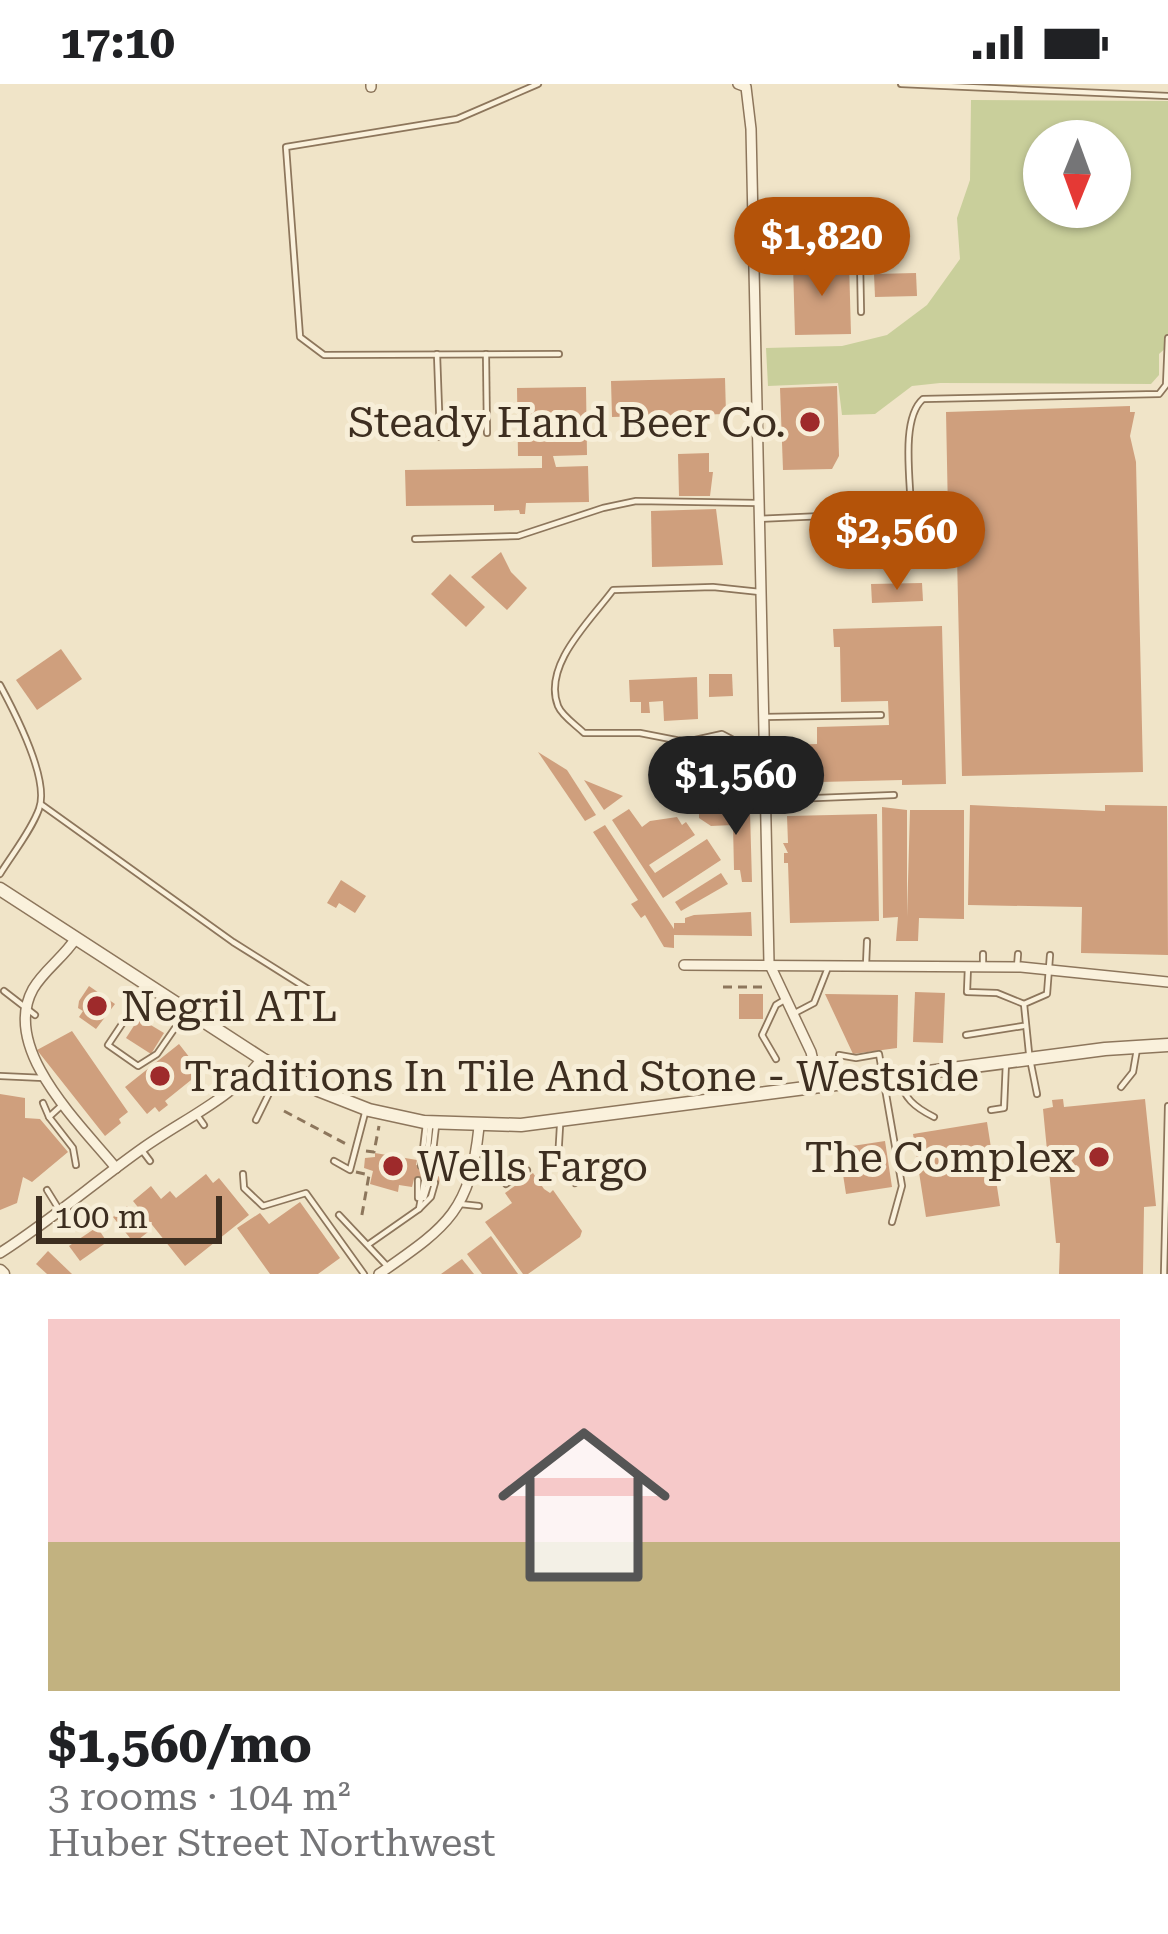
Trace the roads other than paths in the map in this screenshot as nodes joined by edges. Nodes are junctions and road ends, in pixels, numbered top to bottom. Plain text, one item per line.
1 (538, 84) edge
2 (738, 84) edge
3 (901, 84) edge
4 (1168, 95) edge
5 (753, 260) junction
6 (861, 311) dead end
7 (1168, 338) edge
8 (559, 353) dead end
9 (437, 354) junction
10 (486, 354) junction
11 (488, 434) dead end
12 (440, 437) dead end
13 (758, 503) junction
14 (758, 519) junction
15 (415, 539) dead end
16 (760, 592) junction
17 (0, 685) edge
18 (881, 715) dead end
19 (763, 717) junction
20 (764, 756) junction
21 (893, 795) dead end
22 (765, 800) junction
23 (41, 805) junction
24 (0, 874) edge
25 (0, 889) edge
26 (76, 938) junction
27 (867, 941) dead end
28 (1050, 955) dead end
29 (769, 963) junction
30 (829, 964) junction
31 (684, 965) dead end
32 (866, 965) junction
33 (968, 966) junction
34 (1049, 969) junction
35 (1168, 982) edge
36 (147, 985) junction
37 (311, 991) dead end
38 (4, 992) dead end
39 (786, 999) junction
40 (1024, 1004) junction
41 (26, 1006) junction
42 (188, 1010) junction
43 (793, 1013) junction
44 (35, 1015) dead end
45 (1024, 1026) junction
46 (966, 1035) dead end
47 (1168, 1045) edge
48 (1137, 1047) junction
49 (839, 1055) dead end
50 (262, 1058) junction
51 (776, 1059) dead end
52 (1030, 1059) junction
53 (1006, 1062) junction
54 (280, 1070) junction
55 (0, 1076) edge
56 (898, 1077) junction
57 (44, 1078) junction
58 (882, 1079) junction
59 (819, 1087) junction
60 (1121, 1087) dead end
61 (1037, 1094) dead end
62 (43, 1103) dead end
63 (64, 1104) junction
64 (1168, 1106) edge
65 (366, 1108) junction
66 (991, 1109) dead end
67 (197, 1115) junction
68 (49, 1117) junction
69 (934, 1117) dead end
70 (256, 1120) dead end
71 (561, 1120) junction
72 (431, 1123) junction
73 (204, 1125) dead end
74 (479, 1127) junction
75 (141, 1149) junction
76 (547, 1158) dead end
77 (558, 1160) junction
78 (150, 1161) dead end
79 (334, 1161) dead end
80 (76, 1165) dead end
81 (116, 1168) junction
82 (527, 1170) dead end
83 (243, 1174) dead end
84 (426, 1182) dead end
85 (575, 1183) dead end
86 (506, 1184) dead end
87 (47, 1190) dead end
88 (459, 1204) junction
89 (478, 1206) dead end
90 (61, 1211) junction
91 (339, 1215) dead end
92 (892, 1222) dead end
93 (369, 1244) junction
94 (0, 1253) edge
95 (384, 1271) edge
96 (364, 1274) edge
97 (1164, 1274) edge

1 - 9 lane
2 - 5 street
3 - 4 lane
5 - 6 lane
5 - 13 street
7 - 14 lane
8 - 10 lane
9 - 10 lane
9 - 12 lane
10 - 11 lane
13 - 14 street
13 - 15 lane
14 - 16 street
16 - 19 street
16 - 20 lane
17 - 23 lane
18 - 19 lane
19 - 20 street
20 - 22 street
21 - 22 lane
22 - 29 street
23 - 24 lane
23 - 37 lane
25 - 26 street
26 - 36 street
26 - 41 street
27 - 32 lane
28 - 34 lane
29 - 30 street
29 - 31 street
29 - 39 street
30 - 32 street
30 - 43 lane
32 - 33 street
33 - 34 street
33 - 40 lane
34 - 35 street
34 - 40 lane
36 - 42 street
36 - 42 lane
38 - 41 lane
39 - 43 street
39 - 51 lane
40 - 45 lane
41 - 44 lane
41 - 57 street
42 - 50 street
43 - 59 street
45 - 46 lane
45 - 52 lane
47 - 48 street
48 - 52 street
48 - 60 lane
49 - 58 lane
50 - 54 street
50 - 67 street
52 - 53 street
52 - 61 lane
53 - 56 street
53 - 66 lane
54 - 65 street
54 - 70 lane
55 - 57 lane
56 - 58 street
56 - 69 lane
57 - 63 street
58 - 59 street
58 - 92 lane
59 - 71 street
62 - 68 lane
63 - 68 lane
63 - 81 street
64 - 97 lane
65 - 72 street
65 - 79 lane
67 - 73 lane
67 - 75 street
68 - 80 lane
71 - 74 street
71 - 77 lane
72 - 72 lane
72 - 74 street
74 - 88 street
75 - 78 lane
75 - 81 street
76 - 77 lane
77 - 85 lane
81 - 90 street
82 - 86 lane
83 - 96 lane
84 - 93 lane
87 - 90 lane
88 - 89 lane
88 - 95 street
90 - 94 street
91 - 93 lane
93 - 95 lane

